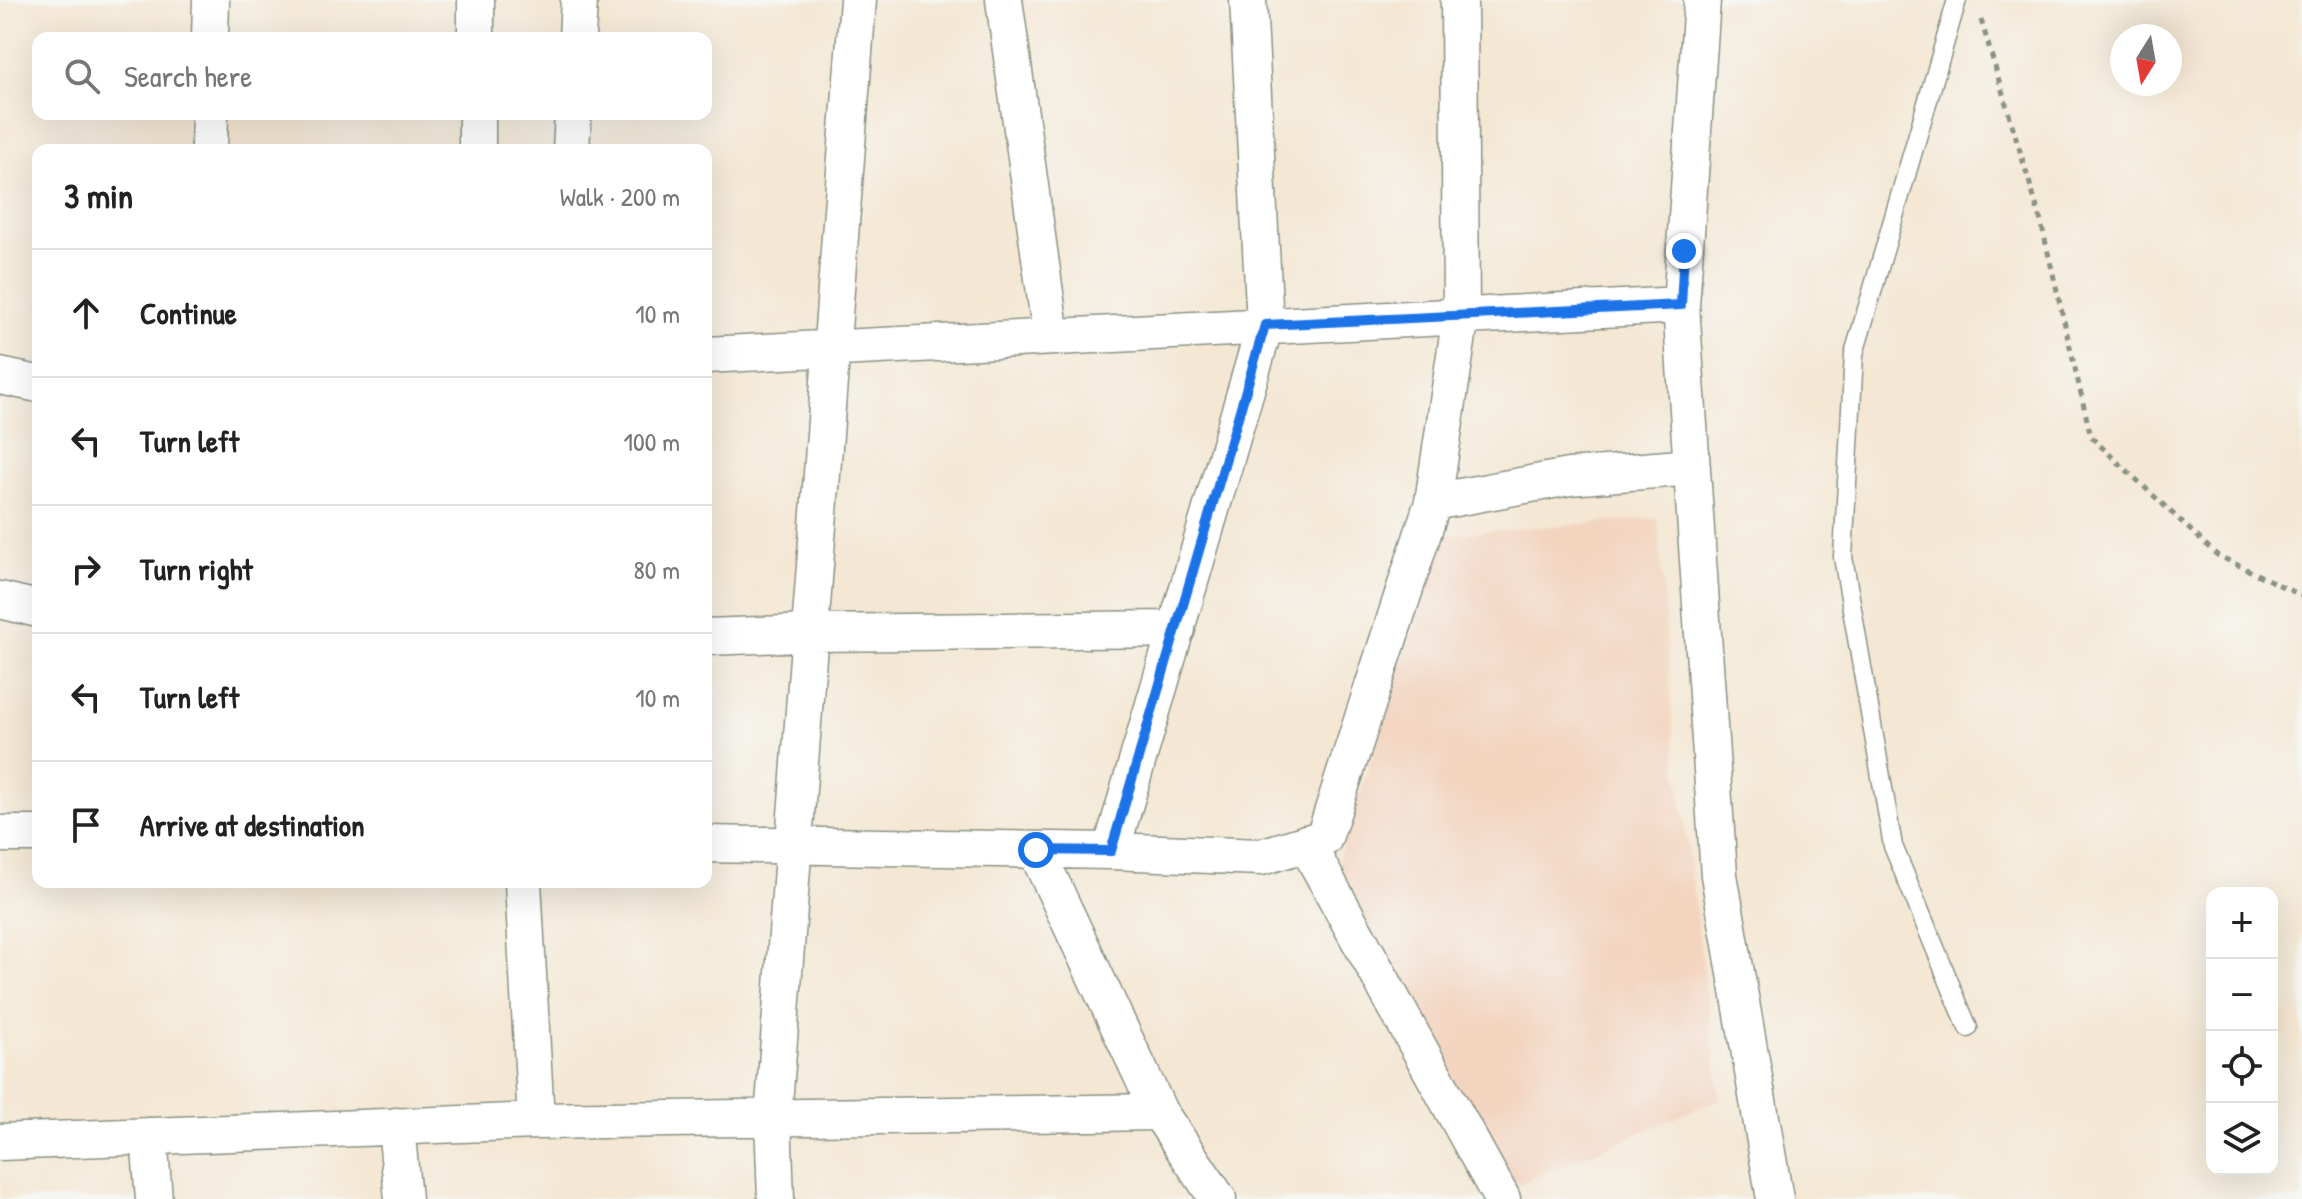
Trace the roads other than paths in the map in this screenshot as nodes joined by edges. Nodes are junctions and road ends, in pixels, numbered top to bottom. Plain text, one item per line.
1 (211, 0) edge
2 (476, 0) edge
3 (579, 0) edge
4 (858, 0) edge
5 (1004, 0) edge
6 (1248, 0) edge
7 (1459, 0) edge
8 (1702, 0) edge
9 (1957, 0) edge
10 (210, 32) edge
11 (476, 32) edge
12 (577, 32) edge
13 (210, 120) edge
14 (477, 120) edge
15 (573, 120) edge
16 (209, 144) edge
17 (477, 144) edge
18 (571, 144) edge
19 (1681, 305) junction
20 (1461, 315) junction
21 (1265, 325) junction
22 (1051, 336) junction
23 (832, 347) junction
24 (712, 355) edge
25 (0, 376) edge
26 (32, 383) edge
27 (1692, 467) junction
28 (1433, 502) junction
29 (0, 600) edge
30 (32, 608) edge
31 (1177, 629) junction
32 (810, 633) junction
33 (712, 637) edge
34 (0, 834) edge
35 (32, 834) edge
36 (1306, 843) junction
37 (712, 844) edge
38 (794, 846) junction
39 (1036, 850) junction
40 (1111, 851) junction
41 (523, 888) edge
42 (1968, 1028) dead end
43 (1159, 1112) junction
44 (773, 1118) junction
45 (536, 1121) junction
46 (396, 1126) junction
47 (149, 1136) junction
48 (0, 1142) edge
49 (154, 1199) edge
50 (403, 1199) edge
51 (776, 1199) edge
52 (1218, 1199) edge
53 (1502, 1199) edge
54 (1775, 1199) edge

1 - 10 street
2 - 11 street
3 - 12 street
4 - 23 street
5 - 22 street
6 - 21 street
7 - 20 street
8 - 19 street
9 - 42 lane
13 - 16 street
14 - 17 street
15 - 18 street
19 - 20 street
19 - 27 street
20 - 21 street
20 - 28 street
21 - 22 street
21 - 31 street
22 - 23 street
23 - 24 street
23 - 32 street
25 - 26 street
27 - 28 street
27 - 54 street
28 - 36 street
29 - 30 street
31 - 32 street
31 - 40 street
32 - 33 street
32 - 38 street
34 - 35 street
36 - 40 street
36 - 53 street
37 - 38 street
38 - 39 street
38 - 44 street
39 - 40 street
39 - 43 street
41 - 45 street
43 - 44 street
43 - 52 street
44 - 45 street
44 - 51 street
45 - 46 street
46 - 47 street
46 - 50 street
47 - 48 street
47 - 49 street

